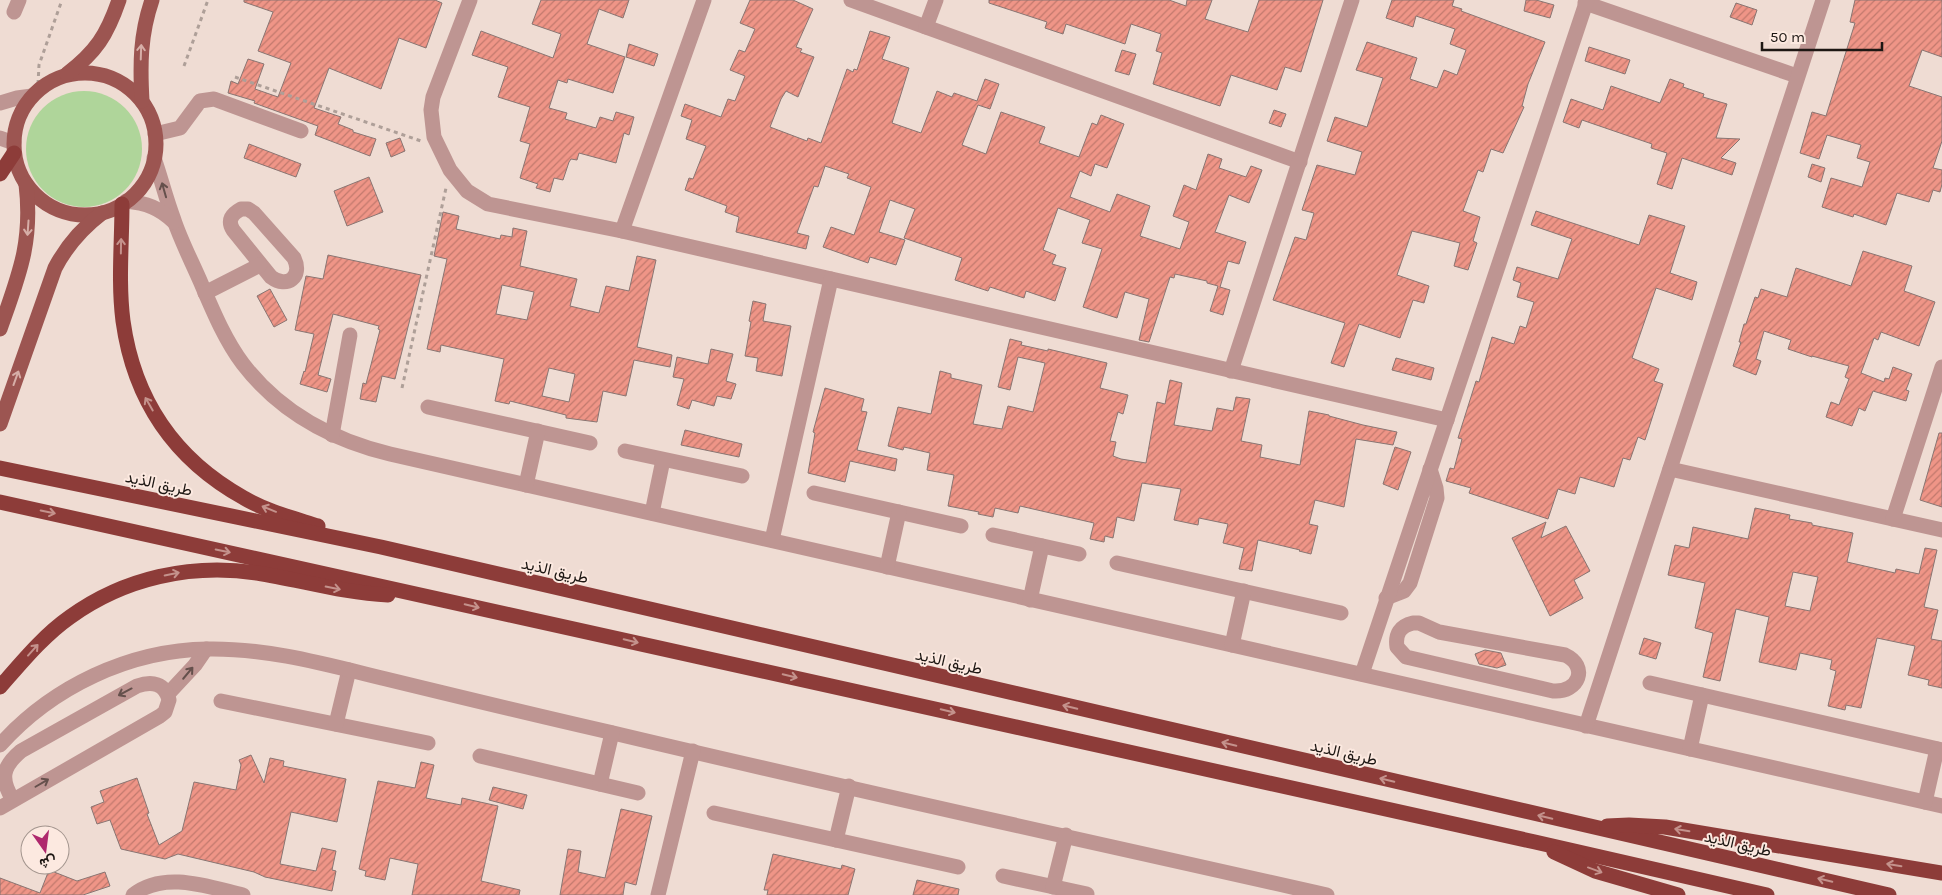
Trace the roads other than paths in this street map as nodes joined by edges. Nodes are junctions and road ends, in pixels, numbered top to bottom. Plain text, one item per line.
1 (120, 0) edge
2 (152, 0) edge
3 (470, 0) edge
4 (704, 0) edge
5 (851, 0) edge
6 (936, 0) edge
7 (1352, 0) edge
8 (1823, 0) edge
9 (1586, 2) edge
10 (926, 27) junction
11 (65, 76) junction
12 (1797, 76) junction
13 (35, 93) junction
14 (142, 101) junction
15 (0, 103) edge
16 (301, 131) dead end
17 (155, 134) junction
18 (9, 145) edge
19 (154, 158) junction
20 (1300, 162) junction
21 (0, 174) edge
22 (26, 184) junction
23 (124, 202) junction
24 (104, 212) junction
25 (174, 222) junction
26 (622, 231) junction
27 (260, 265) junction
28 (831, 279) junction
29 (205, 293) junction
30 (0, 329) edge
31 (350, 335) dead end
32 (1942, 368) edge
33 (1231, 371) junction
34 (428, 407) dead end
35 (1447, 420) junction
36 (0, 424) edge
37 (538, 431) junction
38 (332, 436) junction
39 (590, 442) dead end
40 (626, 451) dead end
41 (663, 460) junction
42 (0, 468) edge
43 (1670, 469) junction
44 (742, 476) dead end
45 (526, 485) junction
46 (814, 493) dead end
47 (0, 502) edge
48 (898, 512) junction
49 (652, 513) junction
50 (1893, 519) junction
51 (961, 526) dead end
52 (1942, 530) edge
53 (993, 535) dead end
54 (772, 540) junction
55 (1042, 546) junction
56 (381, 548) junction
57 (1079, 554) dead end
58 (1118, 563) dead end
59 (887, 567) junction
60 (1244, 592) junction
61 (425, 595) junction
62 (1030, 600) junction
63 (1341, 613) dead end
64 (1232, 645) junction
65 (206, 649) junction
66 (1438, 665) junction
67 (348, 670) junction
68 (1362, 674) junction
69 (1650, 683) dead end
70 (0, 686) edge
71 (1533, 687) junction
72 (1420, 688) junction
73 (168, 694) junction
74 (1702, 695) junction
75 (221, 701) dead end
76 (1537, 714) junction
77 (336, 724) junction
78 (1586, 726) junction
79 (612, 733) junction
80 (428, 743) dead end
81 (0, 745) edge
82 (1690, 749) junction
83 (1940, 749) edge
84 (693, 751) junction
85 (480, 756) dead end
86 (600, 784) junction
87 (849, 786) junction
88 (638, 793) dead end
89 (1925, 802) junction
90 (7, 804) edge
91 (1942, 806) edge
92 (714, 813) dead end
93 (1593, 828) junction
94 (1066, 835) junction
95 (836, 840) junction
96 (1536, 842) junction
97 (958, 867) dead end
98 (1942, 873) edge
99 (1003, 876) dead end
100 (1053, 887) junction
101 (1282, 890) edge
102 (1086, 894) edge
103 (133, 895) edge
104 (243, 895) edge
105 (658, 895) edge
106 (1327, 895) edge
107 (1678, 895) edge
108 (1767, 895) edge
109 (1889, 895) edge

1 - 11 main road
14 -> 2 main road
3 - 26 street
4 - 26 street
5 - 10 street
6 - 10 street
7 - 20 street
8 - 12 street
9 - 12 street
9 - 35 street
10 - 20 street
11 - 13 main road
11 - 14 main road
12 - 43 street
13 - 15 street
13 - 18 main road
14 - 17 main road
16 - 17 street
17 - 19 main road
18 - 21 highway
18 - 22 main road
19 - 23 main road
25 -> 19 street
20 - 33 street
22 - 24 main road
22 -> 30 main road
23 - 24 main road
23 - 25 street
56 -> 23 highway
36 -> 24 main road
25 - 29 street
26 - 28 street
27 - 27 street
27 - 29 street
28 - 33 street
28 - 54 street
29 - 38 street
31 - 38 street
32 - 50 street
33 - 35 street
34 - 37 street
35 - 68 street
37 - 39 street
37 - 45 street
38 - 45 street
40 - 41 street
41 - 44 street
41 - 49 street
42 - 56 highway, طريق الذيد
43 - 50 street
43 - 78 street
45 - 49 street
46 - 48 street
47 -> 61 highway
48 - 51 street
48 - 59 street
49 - 54 street
50 - 52 street
53 - 55 street
54 - 59 street
55 - 57 street
55 - 62 street
93 -> 56 highway, طريق الذيد
58 - 60 street
59 - 62 street
60 - 63 street
60 - 64 street
70 -> 61 highway
61 -> 96 highway
62 - 64 street
64 - 68 street
65 - 67 street
73 -> 65 street
65 - 81 street
66 - 71 street
66 - 71 street
66 - 72 street
67 - 77 street
67 - 79 street
68 - 72 street
69 - 74 street
71 - 76 street
72 - 76 street
90 -> 73 street
73 -> 90 street
74 - 82 street
74 - 83 street
75 - 77 street
76 - 78 street
77 - 80 street
78 - 82 street
79 - 84 street
79 - 86 street
82 - 89 street
83 - 89 street
84 - 87 street
84 - 105 street
85 - 86 street
86 - 88 street
87 - 94 street
87 - 95 street
89 - 91 street
92 - 95 street
98 -> 93 highway
109 -> 93 highway, طريق الذيد
94 - 100 street
94 - 101 street
95 - 97 street
96 -> 107 highway
96 - 108 highway
99 - 100 street
100 - 102 street
101 - 106 street
103 - 104 street

